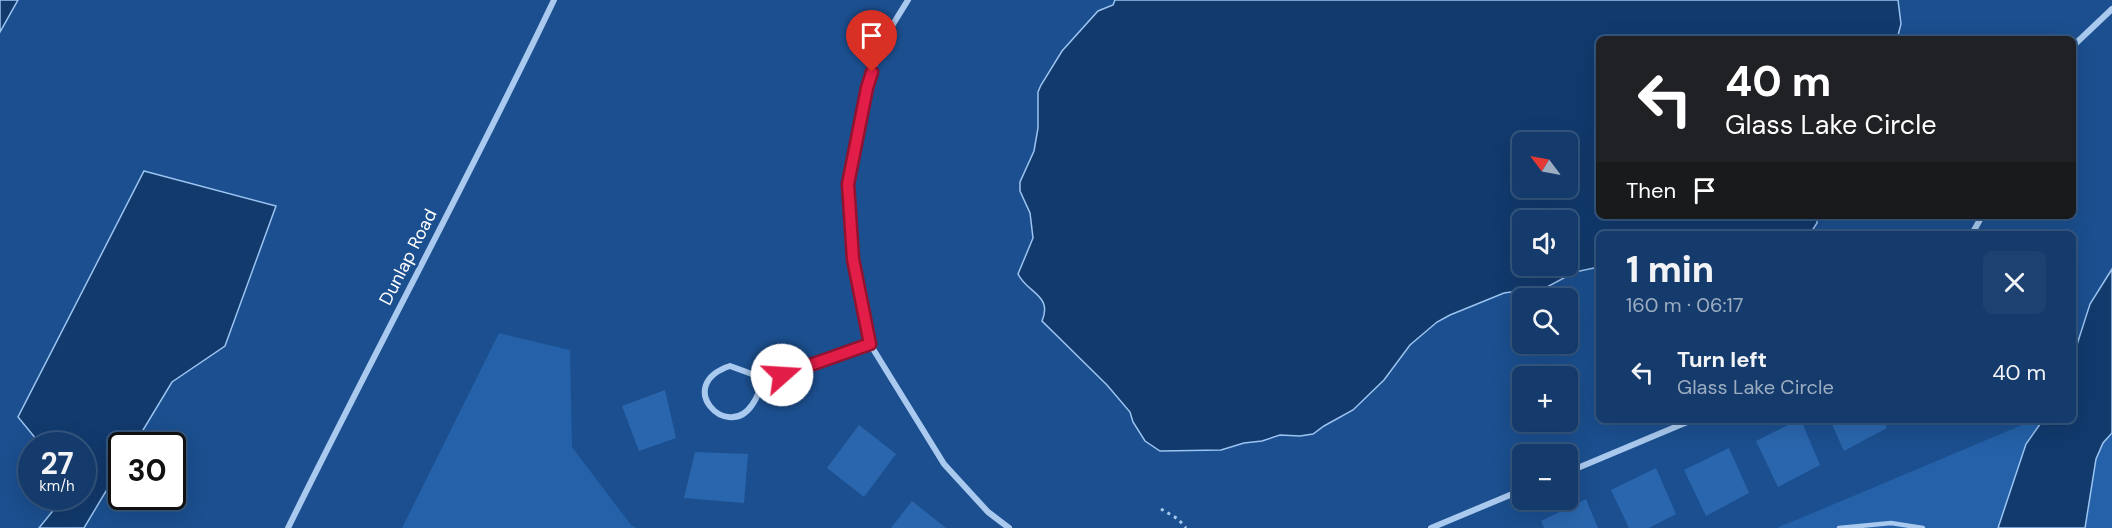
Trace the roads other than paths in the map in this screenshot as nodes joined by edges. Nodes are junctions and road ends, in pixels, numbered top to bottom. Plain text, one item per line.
1 (554, 0) edge
2 (908, 0) edge
3 (2112, 9) edge
4 (2076, 43) edge
5 (870, 344) junction
6 (760, 383) junction
7 (1685, 423) edge
8 (1578, 468) edge
9 (1512, 494) edge
10 (288, 528) edge
11 (1008, 528) edge
12 (1431, 528) edge
13 (1839, 528) edge
14 (1923, 528) edge

1 - 10 street, Dunlap Road
2 - 5 street
3 - 4 street
5 - 6 street
5 - 11 street
6 - 6 street
7 - 8 street
9 - 12 street
13 - 14 lane

